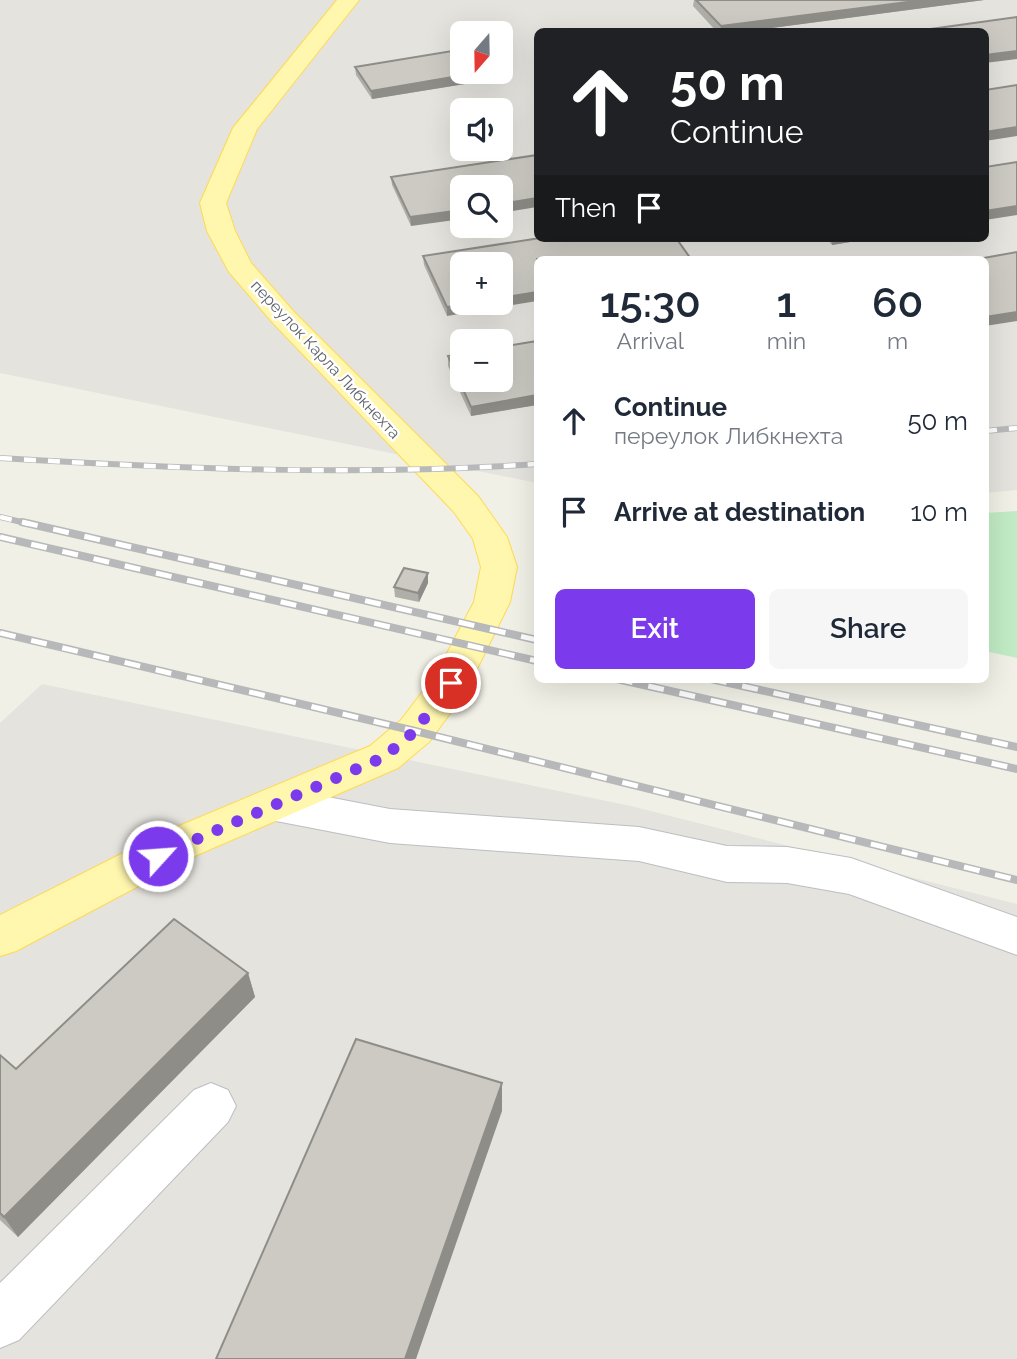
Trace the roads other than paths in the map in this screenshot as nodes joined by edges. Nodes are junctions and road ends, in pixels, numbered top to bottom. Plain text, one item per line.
1 (348, 0) edge
2 (276, 804) junction
3 (1017, 936) edge
4 (0, 937) edge
5 (211, 1106) dead end
6 (0, 1321) edge

1 - 2 main road, переулок Карла Либкнехта
2 - 3 lane
2 - 4 main road, переулок Карла Либкнехта
5 - 6 lane

